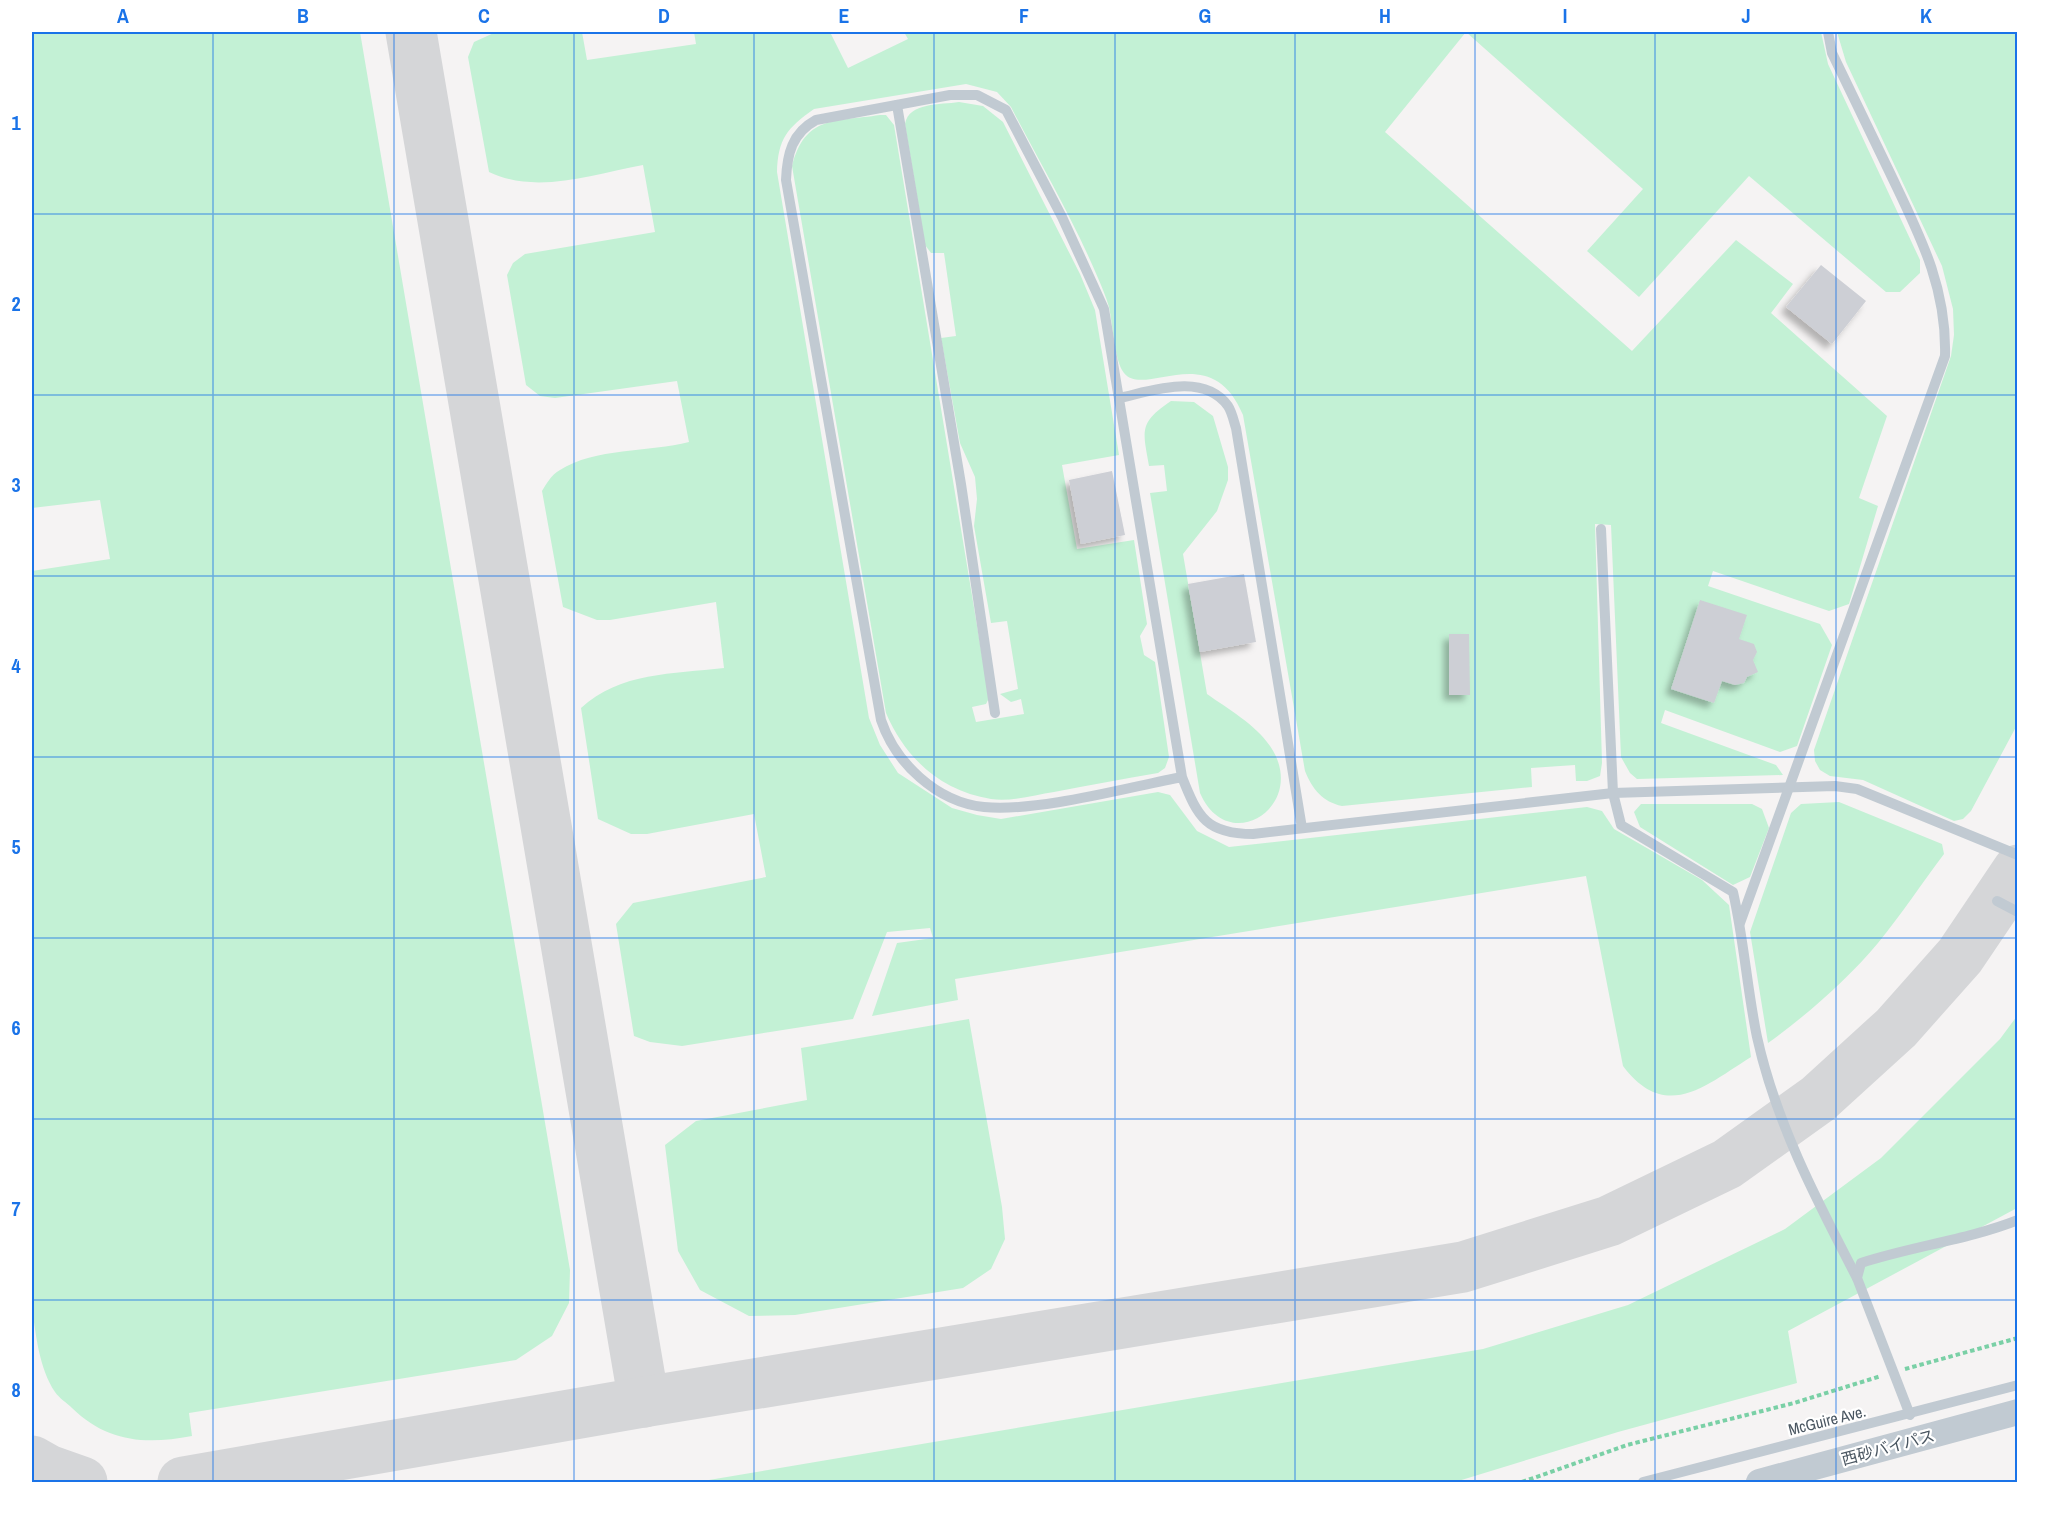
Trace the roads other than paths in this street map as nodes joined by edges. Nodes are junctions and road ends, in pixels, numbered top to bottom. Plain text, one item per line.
1 (1828, 32) edge
2 (897, 105) junction
3 (1119, 398) junction
4 (1601, 529) dead end
5 (995, 713) dead end
6 (1182, 777) junction
7 (1789, 788) junction
8 (1613, 793) junction
9 (1302, 828) junction
10 (2018, 855) edge
11 (1997, 901) dead end
12 (2018, 912) edge
13 (1740, 923) junction
14 (2018, 1220) edge
15 (1857, 1278) junction
16 (2018, 1385) edge
17 (2018, 1412) edge
18 (1910, 1415) junction
19 (1643, 1482) edge
20 (1759, 1482) edge

1 - 7 lane
2 - 3 lane
2 - 5 lane
2 - 6 lane
3 - 6 lane
3 - 9 lane
4 - 8 lane
6 - 9 lane
7 - 8 lane
7 - 10 lane
7 - 13 lane
8 - 9 lane
8 - 13 lane
11 - 12 lane
13 - 15 lane
14 - 15 lane
15 - 18 lane
16 - 18 lane, McGuire Ave.
17 - 20 street, 西砂バイパス
18 - 19 lane, McGuire Ave.

